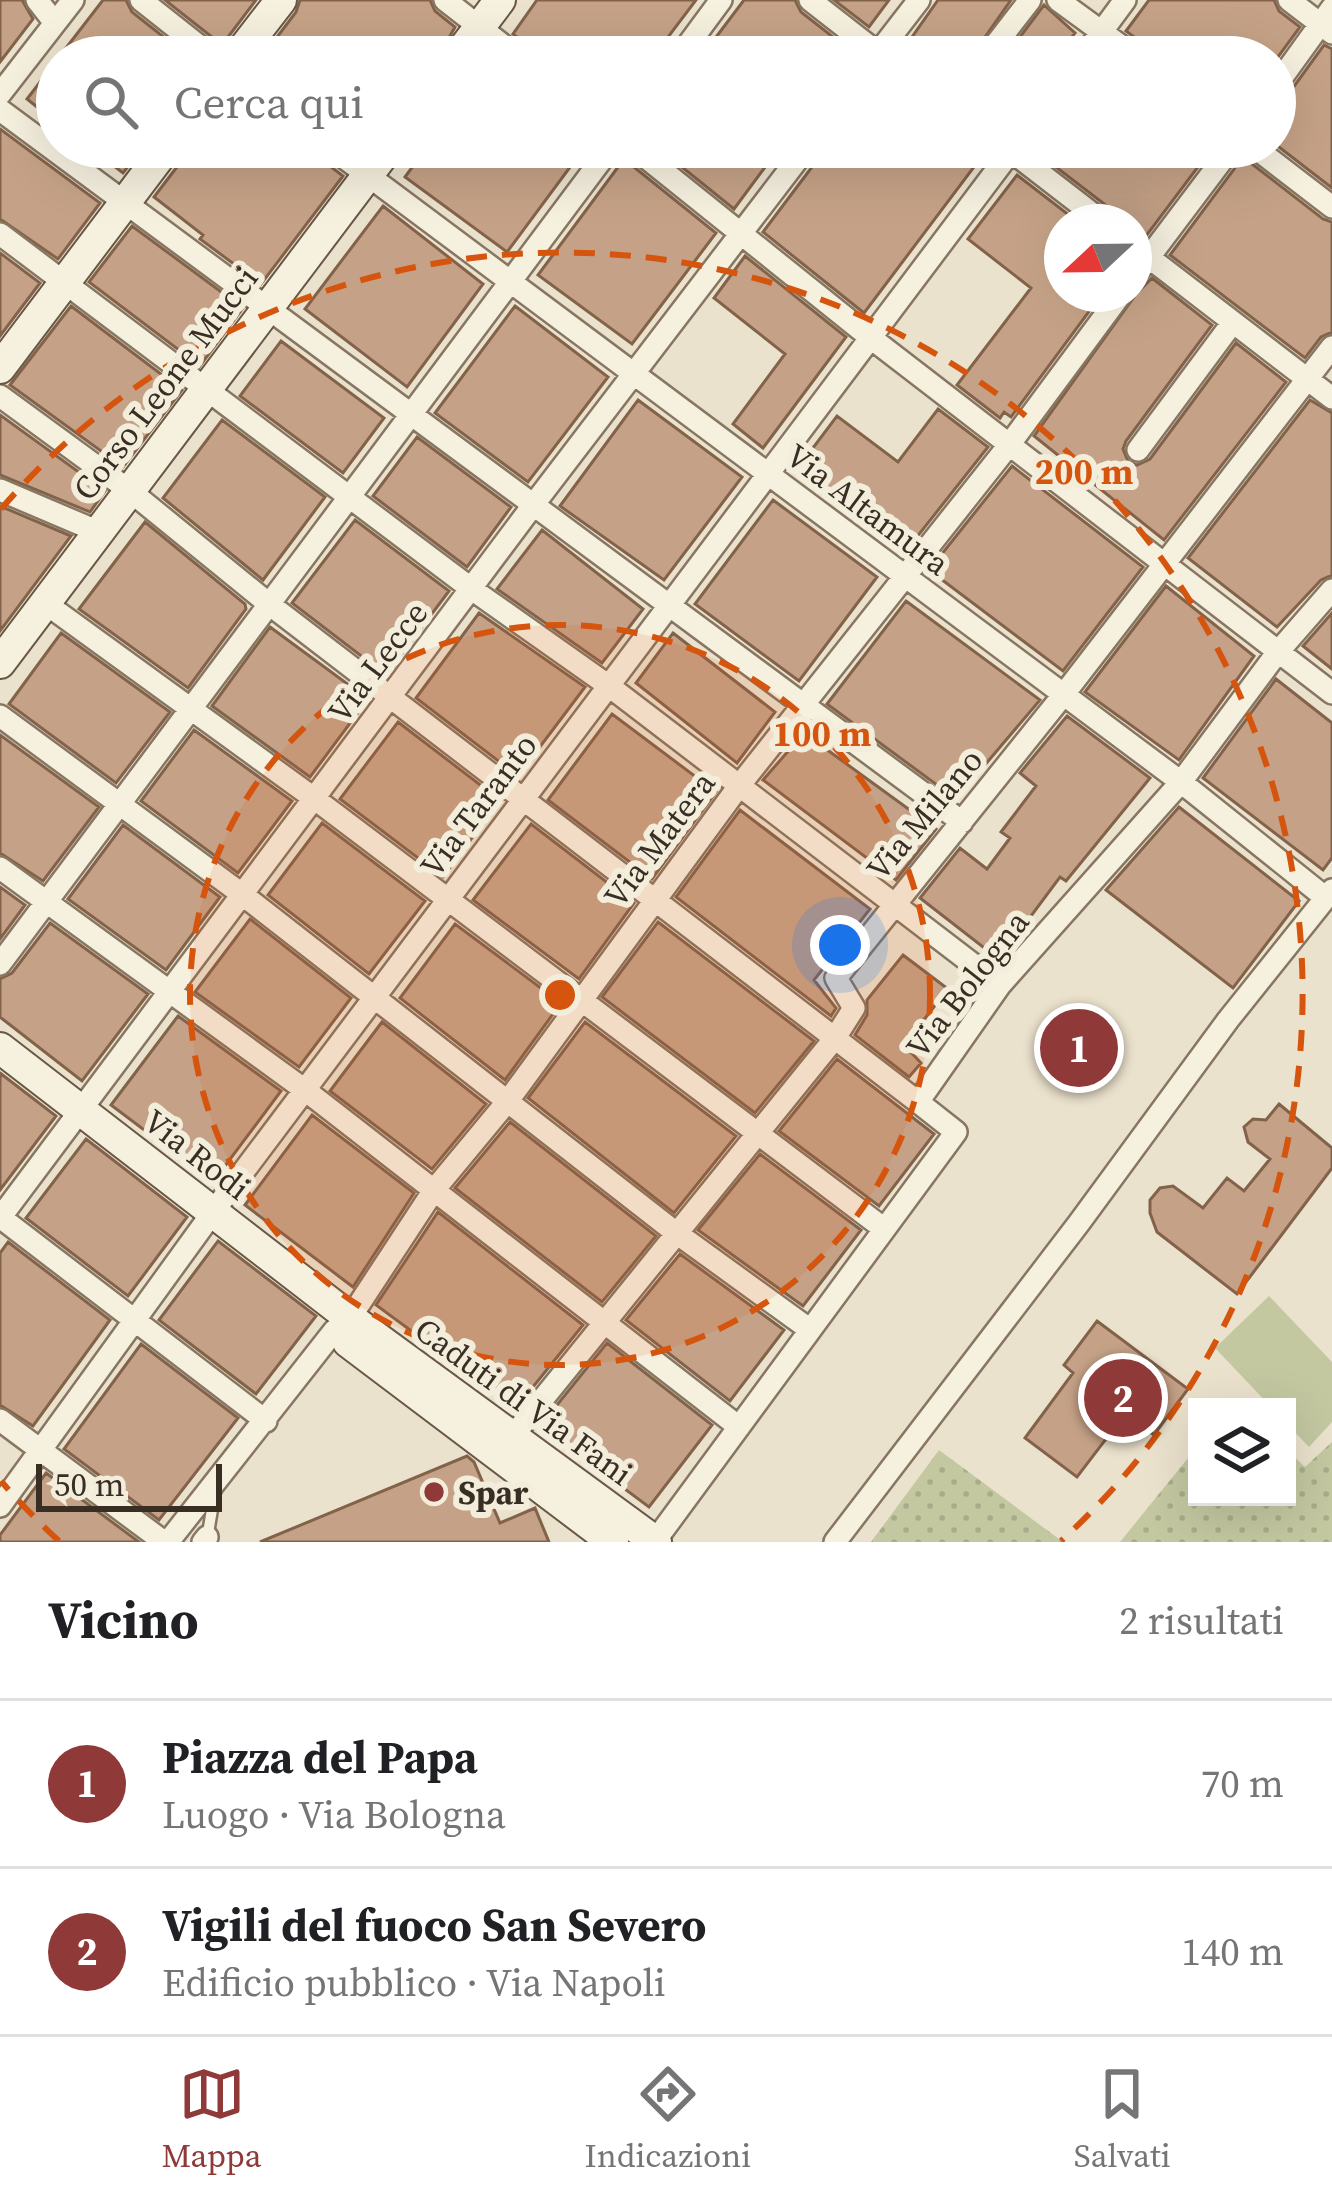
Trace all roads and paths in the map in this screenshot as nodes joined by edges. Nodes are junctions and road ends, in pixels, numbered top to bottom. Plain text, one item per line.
1 (38, 0) edge
2 (73, 0) edge
3 (141, 0) edge
4 (281, 0) edge
5 (445, 0) edge
6 (500, 0) edge
7 (721, 0) edge
8 (810, 0) edge
9 (919, 0) edge
10 (1030, 0) edge
11 (1058, 0) edge
12 (1125, 0) edge
13 (1289, 0) edge
14 (1328, 22) edge
15 (55, 23) junction
16 (479, 27) junction
17 (1102, 31) junction
18 (44, 36) edge
19 (186, 36) edge
20 (254, 36) edge
21 (472, 36) edge
22 (491, 36) edge
23 (694, 36) edge
24 (854, 36) edge
25 (893, 36) edge
26 (1002, 36) edge
27 (1098, 36) edge
28 (1109, 36) edge
29 (36, 45) edge
30 (1296, 61) edge
31 (2, 85) edge
32 (0, 110) edge
33 (36, 136) edge
34 (81, 168) edge
35 (150, 168) edge
36 (358, 168) edge
37 (374, 168) edge
38 (595, 168) edge
39 (660, 168) edge
40 (791, 168) edge
41 (996, 168) edge
42 (1036, 168) edge
43 (1214, 168) edge
44 (1281, 168) edge
45 (368, 176) junction
46 (125, 200) junction
47 (1081, 204) edge
48 (1332, 207) edge
49 (743, 232) junction
50 (0, 234) edge
51 (1152, 239) edge
52 (1152, 260) edge
53 (66, 282) junction
54 (510, 283) junction
55 (266, 307) junction
56 (1108, 312) edge
57 (1233, 322) junction
58 (871, 338) junction
59 (1332, 346) edge
60 (0, 368) edge
61 (635, 375) junction
62 (1306, 379) junction
63 (206, 390) junction
64 (0, 396) edge
65 (1332, 398) edge
66 (410, 411) junction
67 (1009, 446) junction
68 (1138, 450) dead end
69 (769, 474) junction
70 (0, 490) edge
71 (130, 491) junction
72 (351, 495) junction
73 (534, 505) junction
74 (99, 532) junction
75 (1161, 563) junction
76 (902, 577) junction
77 (472, 590) junction
78 (1332, 590) edge
79 (45, 603) junction
80 (668, 603) junction
81 (269, 604) junction
82 (1277, 653) junction
83 (0, 664) edge
84 (609, 686) junction
85 (1332, 693) edge
86 (1064, 694) junction
87 (393, 695) junction
88 (805, 705) junction
89 (191, 709) junction
90 (0, 716) edge
91 (1181, 782) junction
92 (740, 786) junction
93 (524, 798) junction
94 (315, 799) junction
95 (120, 804) junction
96 (962, 822) junction
97 (0, 868) edge
98 (1329, 894) edge
99 (243, 895) junction
100 (448, 899) junction
101 (47, 901) junction
102 (655, 901) junction
103 (893, 903) junction
104 (0, 964) edge
105 (1000, 985) junction
106 (168, 992) junction
107 (375, 996) junction
108 (581, 998) junction
109 (835, 1038) junction
110 (0, 1048) edge
111 (305, 1090) junction
112 (506, 1102) junction
113 (918, 1102) junction
114 (80, 1110) junction
115 (757, 1133) junction
116 (434, 1190) junction
117 (213, 1212) junction
118 (0, 1217) edge
119 (883, 1228) junction
120 (675, 1232) junction
121 (136, 1321) junction
122 (604, 1322) junction
123 (342, 1324) junction
124 (808, 1329) junction
125 (0, 1420) edge
126 (266, 1421) junction
127 (739, 1427) junction
128 (512, 1437) junction
129 (41, 1451) junction
130 (216, 1482) junction
131 (0, 1506) edge
132 (206, 1540) edge
133 (655, 1541) edge
134 (166, 1542) edge
135 (613, 1542) edge
136 (835, 1542) edge

1 - 15 street
2 - 15 street
3 - 19 street
4 - 20 street
5 - 16 street
6 - 16 street
7 - 23 street
8 - 24 street
9 - 25 street
10 - 26 street
11 - 17 street
12 - 17 street
13 - 14 street
14 - 30 street
15 - 18 street
16 - 21 street
16 - 22 street
17 - 27 street
17 - 28 street
29 - 31 street
32 - 33 street
34 - 46 street
35 - 46 street
36 - 45 street, Via Altamura
37 - 45 street, Corso Leone Mucci
38 - 54 street
39 - 49 street
40 - 49 street, Via Lecce
41 - 58 street, Via Taranto
42 - 47 street
43 - 51 street
44 - 48 street
45 - 54 street, Via Altamura
45 - 55 street, Corso Leone Mucci
46 - 53 street
46 - 55 street
49 - 58 street
49 - 61 street, Via Lecce
50 - 53 street
52 - 57 street
53 - 60 street
53 - 63 street
54 - 61 street, Via Altamura
54 - 66 street
55 - 63 street, Corso Leone Mucci
55 - 66 street
56 - 67 street, Via Matera
57 - 62 street
57 - 68 street
58 - 67 street
58 - 69 street, Via Taranto
59 - 62 street, Via Milano
61 - 69 street, Via Altamura
61 - 73 street, Via Lecce
62 - 65 street
62 - 75 street, Via Milano
63 - 71 street, Corso Leone Mucci
63 - 72 street
64 - 71 street
66 - 72 street
66 - 73 street
67 - 75 street
67 - 76 street, Via Matera
69 - 76 street, Via Altamura
69 - 80 street, Via Taranto
70 - 74 street
71 - 74 street, Corso Leone Mucci
71 - 81 street
72 - 77 street
72 - 81 street
73 - 77 street, Via Lecce
73 - 80 street
74 - 79 street, Corso Leone Mucci
75 - 82 street
75 - 86 street, Via Milano
76 - 86 street, Via Altamura
76 - 88 street, Via Matera
77 - 84 street
77 - 87 street, Via Lecce
78 - 82 street, Via Bologna
79 - 83 street, Corso Leone Mucci
79 - 89 street
80 - 84 street, Via Taranto
80 - 88 street
81 - 87 street
81 - 89 street
82 - 85 street
82 - 91 street, Via Bologna
84 - 92 street
84 - 93 street, Via Taranto
86 - 91 street, Via Altamura
86 - 96 street, Via Milano
87 - 93 street
87 - 94 street, Via Lecce
88 - 92 street, Via Matera
88 - 96 street
89 - 94 street
89 - 95 street
90 - 95 street
91 - 98 street, Via Altamura
91 - 105 street, Via Bologna
92 - 102 street, Via Matera
92 - 103 street
93 - 100 street, Via Taranto
93 - 102 street
94 - 99 street, Via Lecce
94 - 100 street
95 - 99 street
95 - 101 street
96 - 103 street, Via Milano
97 - 101 street
98 - 136 street
99 - 106 street, Via Lecce
99 - 107 street
100 - 107 street, Via Taranto
100 - 108 street
101 - 104 street
101 - 106 street
102 - 108 street, Via Matera
102 - 109 street
103 - 105 street
103 - 109 street, Via Milano
105 - 113 street, Via Bologna
106 - 111 street
106 - 114 street, Via Lecce
107 - 111 street, Via Taranto
107 - 112 street
108 - 112 street, Via Matera
108 - 115 street
109 - 113 street
109 - 115 street
110 - 114 street, Via Rodi
111 - 116 street
111 - 117 street, Via Taranto
112 - 116 street, Via Matera
112 - 120 street
113 - 119 street, Via Bologna
114 - 117 street, Via Rodi
114 - 118 street, Via Lecce
115 - 119 street
115 - 120 street
116 - 122 street
116 - 123 street, Via Matera
117 - 121 street, Via Taranto
117 - 123 street, Via Rodi
118 - 121 street
119 - 124 street, Via Bologna
120 - 122 street
120 - 124 street
121 - 126 street
121 - 129 street, Via Taranto
122 - 127 street
122 - 128 street
123 - 126 street, Via Matera
123 - 128 street, Caduti di Via Fani
123 - 135 street
124 - 127 street, Via Bologna
125 - 129 street
126 - 130 street, Via Matera
127 - 133 street, Via Bologna
128 - 133 street, Caduti di Via Fani
129 - 131 street, Via Taranto
129 - 134 street
130 - 132 lane
130 - 134 street, Via Matera

